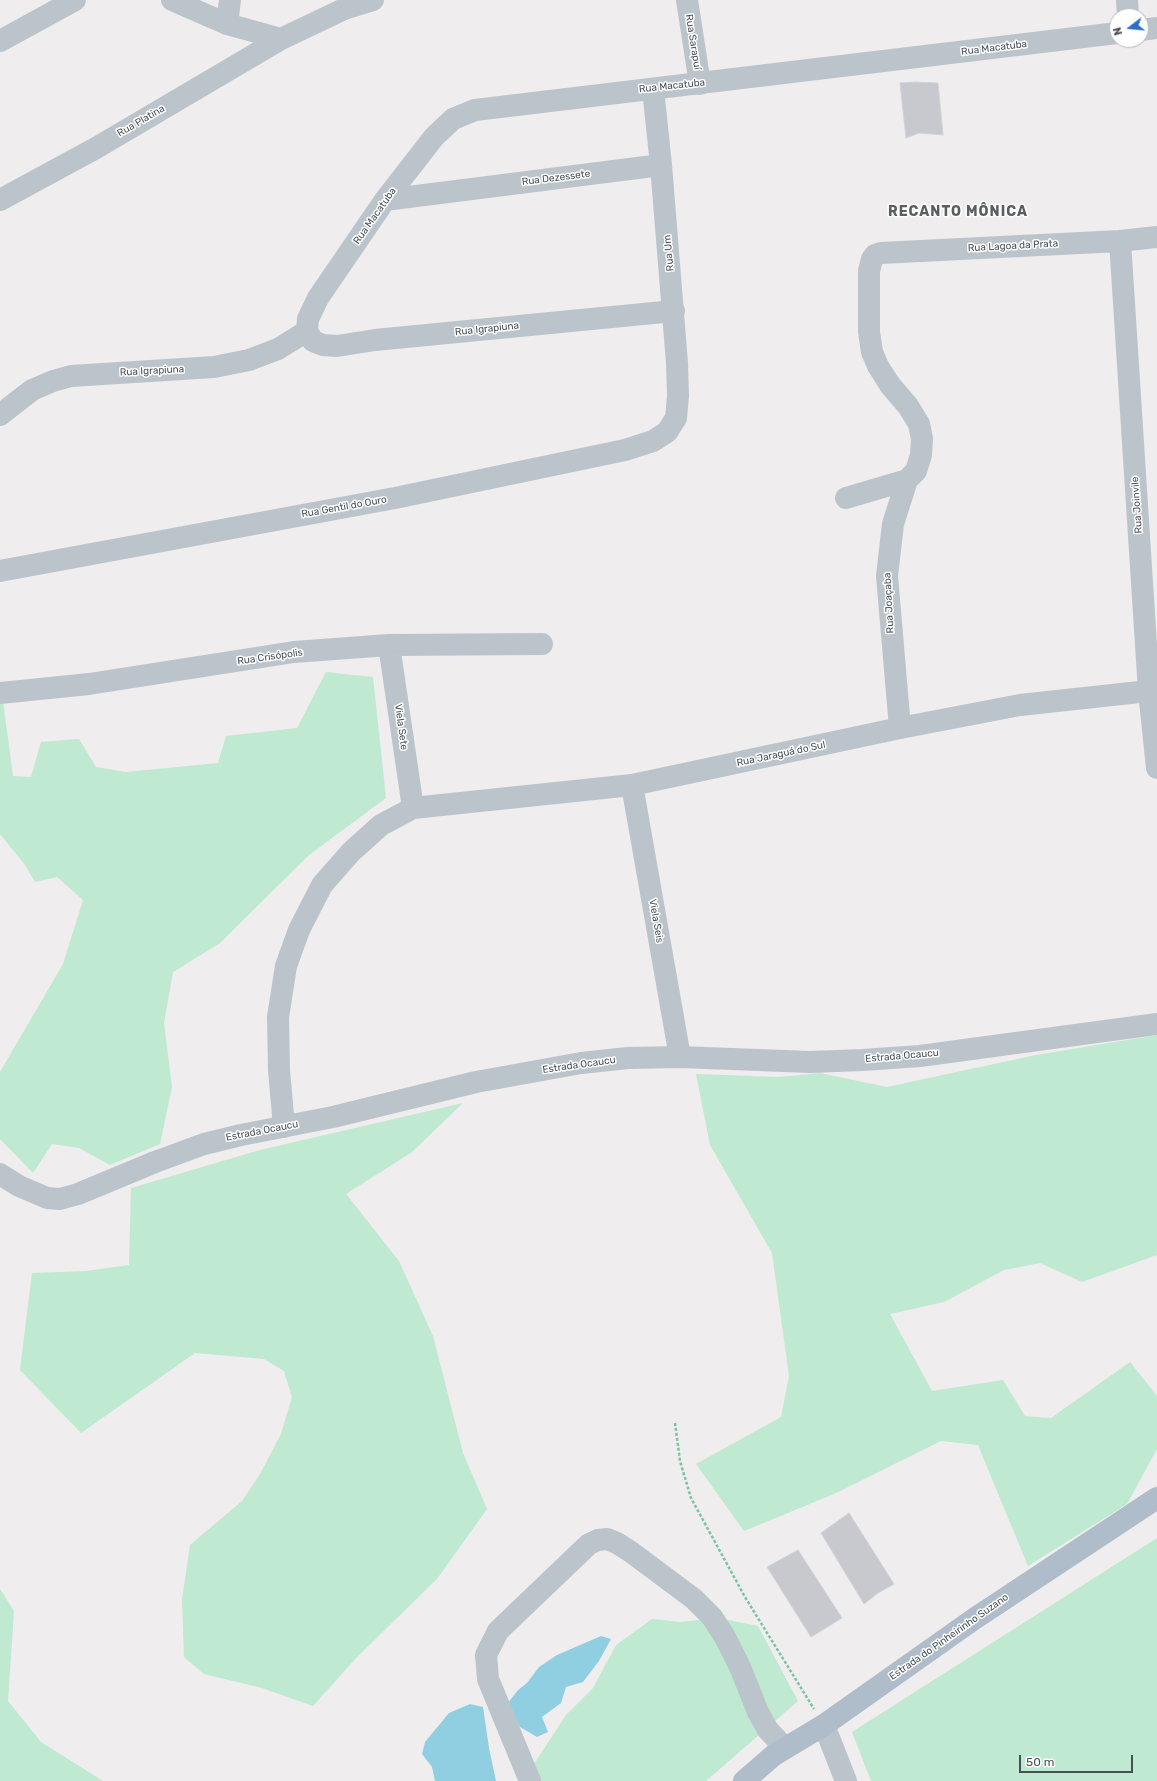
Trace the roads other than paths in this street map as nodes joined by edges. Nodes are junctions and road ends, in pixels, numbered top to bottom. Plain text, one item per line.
1 (75, 0) edge
2 (172, 0) edge
3 (230, 0) edge
4 (373, 0) edge
5 (687, 0) edge
6 (227, 24) junction
7 (1109, 34) edge
8 (281, 39) junction
9 (0, 41) edge
10 (700, 84) junction
11 (653, 89) junction
12 (661, 165) junction
13 (0, 200) edge
14 (385, 200) junction
15 (1157, 237) edge
16 (1120, 241) junction
17 (872, 259) joint
18 (674, 311) junction
19 (307, 332) junction
20 (0, 415) edge
21 (676, 418) joint
22 (907, 480) junction
23 (846, 498) dead end
24 (0, 571) edge
25 (542, 644) dead end
26 (389, 645) junction
27 (1149, 691) junction
28 (0, 693) edge
29 (900, 728) junction
30 (1157, 768) edge
31 (632, 786) junction
32 (413, 808) junction
33 (1157, 1024) edge
34 (680, 1057) junction
35 (284, 1127) junction
36 (0, 1174) edge
37 (1157, 1498) edge
38 (824, 1724) junction
39 (785, 1748) junction
40 (530, 1781) edge
41 (744, 1781) edge
42 (846, 1781) edge

1 - 9 street
2 - 6 street
3 - 6 street
4 - 8 street, Rua Platina
5 - 10 street, Rua Sarapuí
6 - 8 street
7 - 10 street, Rua Macatuba
8 - 13 street, Rua Platina
10 - 11 street, Rua Macatuba
11 - 12 street, Rua Um
11 - 14 street, Rua Macatuba
12 - 14 street, Rua Dezessete
12 - 18 street, Rua Um
14 - 19 street, Rua Macatuba
15 - 16 street, Rua Lagoa da Prata
16 - 17 street, Rua Lagoa da Prata
16 - 27 street, Rua Joinvile
17 - 22 street, Rua Joaçaba
18 - 19 street, Rua Igrapiuna
18 - 21 street, Rua Um
19 - 20 street, Rua Igrapiuna
21 - 24 street, Rua Gentil do Ouro
22 - 23 street
22 - 29 street, Rua Joaçaba
25 - 26 street, Rua Crisópolis
26 - 28 street, Rua Crisópolis
26 - 32 street, Viela Sete
27 - 29 street, Rua Jaraguá do Sul
27 - 30 street, Rua Joinvile
29 - 31 street, Rua Jaraguá do Sul
31 - 32 street, Rua Jaraguá do Sul
31 - 34 street, Viela Seis
32 - 35 street
33 - 34 street, Estrada Ocaucu
34 - 35 street, Estrada Ocaucu
35 - 36 street, Estrada Ocaucu
37 - 38 main road, Estrada do Pinheirinho Suzano
38 - 39 main road, Estrada do Pinheirinho Suzano
38 - 42 street
39 - 40 street
39 - 41 main road, Estrada do Pinheirinho Suzano

